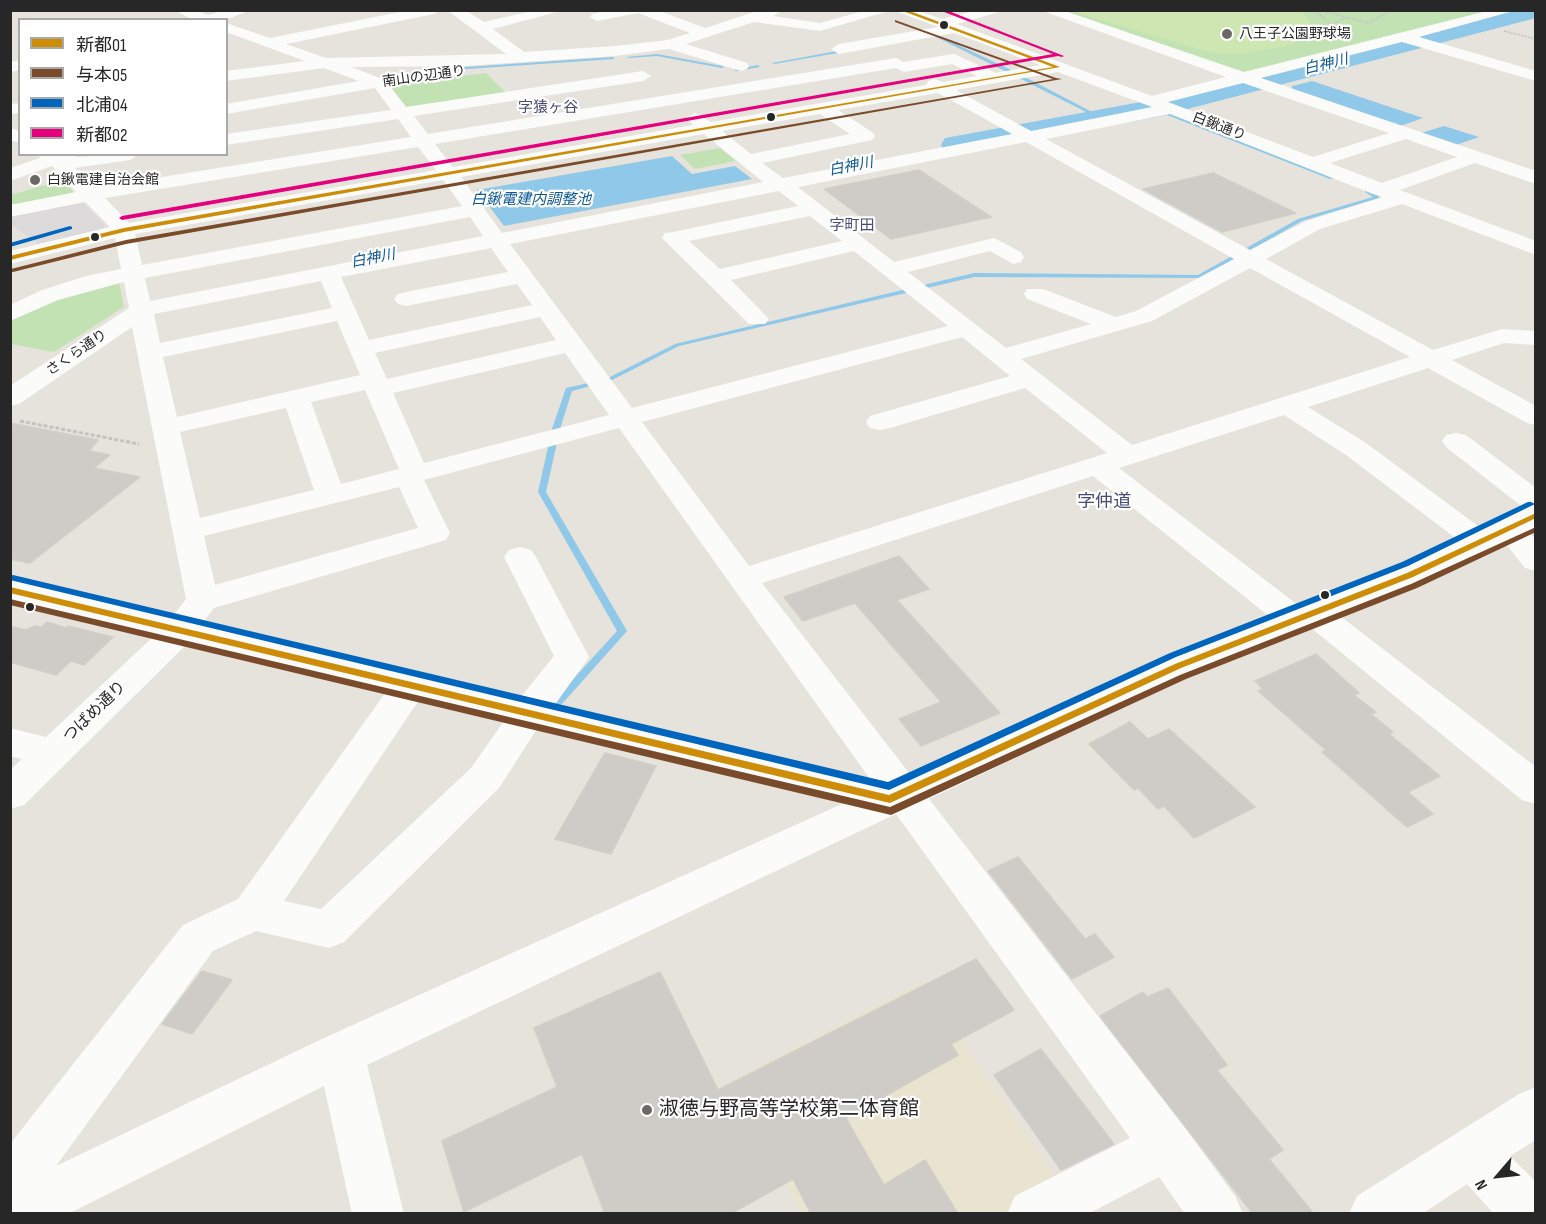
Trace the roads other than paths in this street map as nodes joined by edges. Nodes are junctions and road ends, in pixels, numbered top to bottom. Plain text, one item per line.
1 (181, 10) edge
2 (244, 10) edge
3 (454, 10) edge
4 (557, 10) edge
5 (633, 10) edge
6 (642, 10) edge
7 (776, 10) edge
8 (885, 10) edge
9 (900, 10) edge
10 (999, 10) edge
11 (1047, 10) edge
12 (1510, 10) edge
13 (426, 11) edge
14 (533, 13) edge
15 (597, 17) dead end
16 (752, 17) junction
17 (202, 18) edge
18 (214, 18) edge
19 (1525, 19) dead end
20 (948, 26) junction
21 (482, 27) junction
22 (820, 27) junction
23 (228, 28) edge
24 (705, 33) junction
25 (789, 39) dead end
26 (1416, 41) junction
27 (270, 43) junction
28 (670, 44) junction
29 (863, 45) junction
30 (819, 53) dead end
31 (619, 55) junction
32 (520, 57) junction
33 (327, 63) junction
34 (900, 65) junction
35 (1058, 67) junction
36 (773, 68) dead end
37 (703, 73) dead end
38 (228, 76) edge
39 (1536, 76) edge
40 (651, 78) junction
41 (993, 78) junction
42 (791, 80) junction
43 (1256, 80) junction
44 (379, 83) junction
45 (941, 88) junction
46 (673, 100) junction
47 (1161, 105) junction
48 (823, 108) junction
49 (228, 109) edge
50 (402, 113) junction
51 (707, 128) junction
52 (1023, 133) junction
53 (1405, 134) junction
54 (228, 140) edge
55 (423, 141) junction
56 (94, 156) edge
57 (1474, 157) junction
58 (58, 158) edge
59 (747, 160) junction
60 (1312, 163) junction
61 (448, 173) junction
62 (10, 175) edge
63 (1536, 178) edge
64 (775, 182) junction
65 (1390, 194) junction
66 (89, 195) junction
67 (815, 209) junction
68 (475, 210) junction
69 (10, 211) edge
70 (124, 230) junction
71 (494, 236) junction
72 (859, 244) junction
73 (1536, 249) edge
74 (1013, 257) dead end
75 (10, 258) edge
76 (1248, 259) junction
77 (891, 269) junction
78 (328, 272) junction
79 (134, 273) junction
80 (523, 276) junction
81 (715, 278) junction
82 (1035, 294) dead end
83 (406, 299) dead end
84 (143, 309) junction
85 (546, 309) junction
86 (345, 312) junction
87 (10, 314) edge
88 (757, 319) dead end
89 (1113, 324) junction
90 (968, 328) junction
91 (1536, 339) edge
92 (571, 344) junction
93 (361, 349) junction
94 (152, 352) junction
95 (1004, 356) junction
96 (1427, 359) junction
97 (1031, 378) junction
98 (376, 385) junction
99 (10, 398) edge
100 (296, 398) junction
101 (1285, 404) junction
102 (1536, 417) edge
103 (624, 418) junction
104 (880, 422) dead end
105 (169, 438) junction
106 (1456, 441) dead end
107 (1127, 455) junction
108 (1097, 465) junction
109 (412, 475) junction
110 (330, 495) junction
111 (1536, 503) edge
112 (1508, 528) edge
113 (188, 531) junction
114 (520, 557) dead end
115 (1536, 561) edge
116 (742, 579) junction
117 (10, 590) edge
118 (202, 600) junction
119 (1303, 615) junction
120 (180, 631) junction
121 (411, 684) junction
122 (529, 712) junction
123 (10, 742) edge
124 (52, 753) junction
125 (1536, 789) edge
126 (10, 794) edge
127 (896, 797) junction
128 (253, 912) junction
129 (341, 1054) junction
130 (1536, 1111) edge
131 (1167, 1146) junction
132 (1472, 1152) junction
133 (10, 1186) edge
134 (12, 1214) edge
135 (378, 1214) edge
136 (1033, 1214) edge
137 (1217, 1214) edge
138 (1375, 1214) edge
139 (1530, 1214) edge

1 - 17 street
2 - 18 street
3 - 21 street
4 - 14 street
5 - 15 street
6 - 24 street
7 - 16 street
8 - 22 street
9 - 20 street, 白鍬通り
10 - 20 street
11 - 43 street
12 - 26 street
13 - 27 street
14 - 21 street
16 - 22 street
16 - 24 street
19 - 26 street
20 - 29 street
20 - 35 street, 白鍬通り
21 - 32 street
22 - 25 street
23 - 27 street
24 - 28 street
26 - 39 street
26 - 43 street
26 - 43 street
27 - 33 street
28 - 31 street
28 - 37 street
29 - 30 street
29 - 34 street
31 - 32 street
31 - 40 street
31 - 44 street, 南山の辺通り
32 - 33 street
33 - 38 street
33 - 44 street
34 - 41 street
34 - 42 street
34 - 45 street
35 - 41 street
35 - 47 street, 白鍬通り
36 - 42 street
40 - 46 street
40 - 50 street
41 - 45 street
42 - 46 street
43 - 47 street
43 - 53 street
44 - 49 street, 南山の辺通り
44 - 50 street
45 - 48 street
45 - 52 street
46 - 51 street
46 - 55 street
47 - 52 street
47 - 60 street, 白鍬通り
48 - 51 street
48 - 59 street
50 - 54 street
50 - 55 street
51 - 59 street
51 - 61 street
52 - 64 street
52 - 76 street
53 - 57 street
53 - 60 street
55 - 61 street
55 - 66 street
56 - 58 street
57 - 63 street
57 - 65 street
58 - 62 street
58 - 66 street
59 - 64 street
60 - 65 street, 白鍬通り
61 - 68 street
61 - 70 street
64 - 67 street
64 - 71 street
65 - 73 street, 白鍬通り
65 - 76 street
66 - 69 street
66 - 70 street
67 - 72 street
67 - 81 street
68 - 71 street
68 - 79 street
70 - 75 street
70 - 79 street
71 - 78 street
71 - 80 street
72 - 77 street
72 - 81 street
74 - 77 street
76 - 89 street
76 - 96 street
77 - 90 street
78 - 84 street
78 - 86 street
79 - 84 street
79 - 87 street
80 - 83 street
80 - 85 street
81 - 88 street
82 - 89 street
84 - 94 street
84 - 99 street, さくら通り
85 - 92 street
85 - 93 street
86 - 93 street
86 - 94 street
89 - 95 street
90 - 95 street
90 - 103 street
91 - 96 street
92 - 98 street
92 - 103 street
93 - 98 street
94 - 105 street
95 - 97 street
96 - 101 street
96 - 102 street
97 - 104 street
97 - 107 street
98 - 100 street
98 - 109 street
100 - 105 street
100 - 110 street
101 - 107 street
101 - 112 street
103 - 109 street
103 - 116 street
105 - 113 street
106 - 111 street
107 - 108 street
108 - 116 street
108 - 119 street
109 - 110 street
109 - 118 street
110 - 113 street
112 - 115 street
112 - 119 street
113 - 118 street
114 - 122 street
116 - 127 street
117 - 120 street
118 - 120 street, つばめ通り
119 - 125 street
119 - 127 street
120 - 121 street
120 - 124 street, つばめ通り
121 - 122 street
121 - 128 street
122 - 127 street
122 - 128 street
123 - 124 street
124 - 126 street, つばめ通り
127 - 129 street
127 - 131 street
128 - 133 street
129 - 134 street
129 - 135 street
130 - 132 street
131 - 136 street
131 - 137 street
132 - 138 street
132 - 139 street

